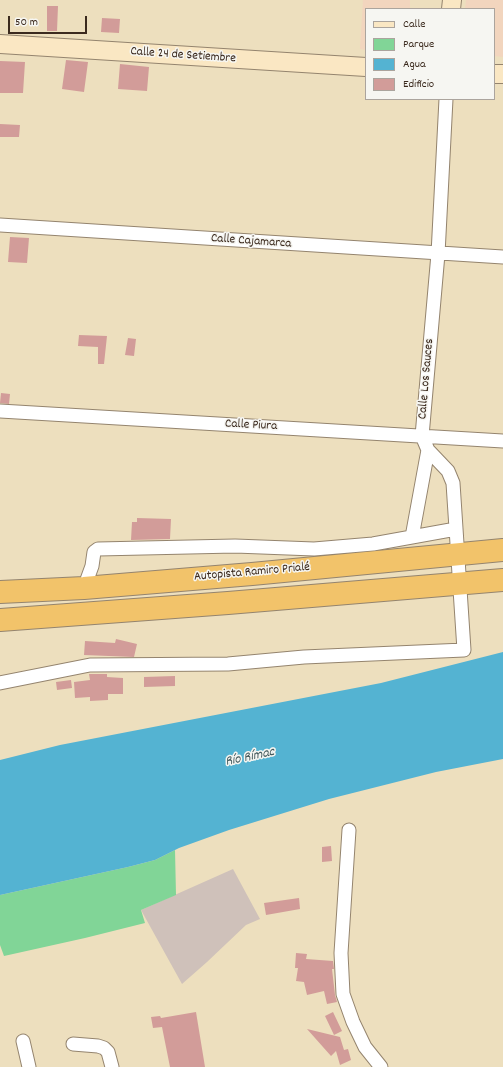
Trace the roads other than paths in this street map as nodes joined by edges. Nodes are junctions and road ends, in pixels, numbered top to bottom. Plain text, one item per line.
1 (0, 44) edge
2 (365, 68) edge
3 (446, 100) edge
4 (0, 225) edge
5 (438, 254) junction
6 (503, 257) edge
7 (0, 412) edge
8 (422, 436) junction
9 (503, 441) edge
10 (428, 450) junction
11 (456, 530) junction
12 (412, 537) junction
13 (503, 550) edge
14 (458, 553) junction
15 (503, 580) edge
16 (460, 584) junction
17 (84, 588) junction
18 (0, 592) edge
19 (0, 620) edge
20 (0, 683) edge
21 (350, 830) dead end
22 (23, 1041) dead end
23 (73, 1044) dead end
24 (29, 1067) edge
25 (112, 1067) edge
26 (381, 1067) edge

1 - 2 street, Calle 24 de Setiembre
3 - 5 street, Calle Los Sauces
4 - 5 street, Calle Cajamarca
5 - 6 street, Calle Cajamarca
5 - 8 street, Calle Los Sauces
7 - 8 street, Calle Piura
8 - 9 street, Calle Piura
8 - 10 street, Calle Los Sauces
10 - 11 street, Calle Los Sauces
10 - 12 street
11 - 12 street
11 - 14 street, Calle Los Sauces
12 - 17 street
13 - 14 highway, Autopista Ramiro Prialé
14 - 16 street, Calle Los Sauces
14 - 17 highway, Autopista Ramiro Prialé
15 - 16 highway
16 - 19 highway
16 - 20 street, Calle Los Sauces
17 - 18 highway, Autopista Ramiro Prialé
21 - 26 street
22 - 24 street
23 - 25 street

